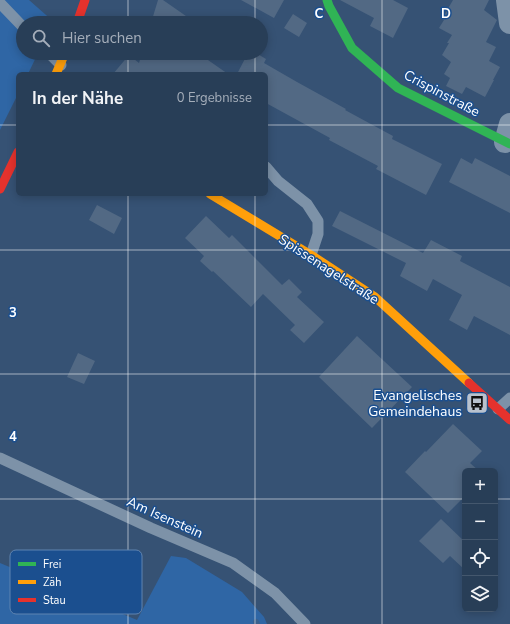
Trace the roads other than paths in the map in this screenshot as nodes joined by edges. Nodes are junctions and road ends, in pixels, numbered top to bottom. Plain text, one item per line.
1 (85, 0) edge
2 (327, 0) edge
3 (507, 0) edge
4 (0, 3) edge
5 (79, 16) edge
6 (16, 20) edge
7 (510, 23) edge
8 (508, 137) edge
9 (16, 156) edge
10 (268, 169) edge
11 (0, 189) edge
12 (213, 196) edge
13 (311, 255) junction
14 (510, 398) edge
15 (498, 409) junction
16 (510, 420) edge
17 (0, 458) edge
18 (305, 624) edge

1 - 5 street
2 - 8 street, Crispinstraße
3 - 7 street
4 - 6 lane
9 - 11 street
10 - 13 lane
12 - 13 street, Spissenagelstraße
13 - 15 street, Spissenagelstraße
14 - 15 lane
15 - 16 street, Spissenagelstraße
17 - 18 lane, Am Isenstein

